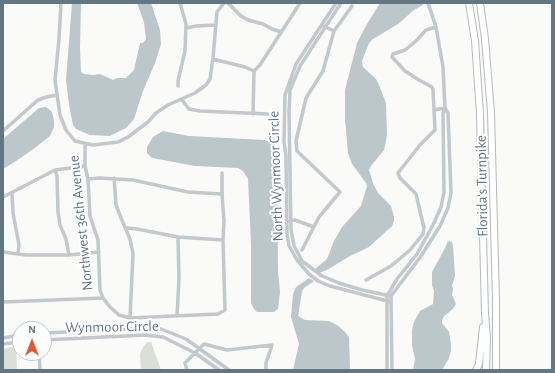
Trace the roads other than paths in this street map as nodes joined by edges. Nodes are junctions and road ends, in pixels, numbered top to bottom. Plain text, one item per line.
1 (61, 3) edge
2 (180, 3) edge
3 (224, 3) edge
4 (228, 3) edge
5 (300, 3) edge
6 (336, 3) edge
7 (341, 3) edge
8 (428, 3) edge
9 (469, 3) edge
10 (480, 3) edge
11 (352, 6) dead end
12 (215, 25) junction
13 (323, 26) junction
14 (436, 27) junction
15 (186, 28) junction
16 (334, 31) junction
17 (281, 32) junction
18 (213, 59) junction
19 (254, 70) junction
20 (178, 86) dead end
21 (57, 95) junction
22 (182, 100) junction
23 (445, 108) junction
24 (434, 110) junction
25 (253, 114) junction
26 (268, 114) dead end
27 (3, 131) edge
28 (289, 141) junction
29 (296, 141) junction
30 (284, 142) junction
31 (85, 144) junction
32 (85, 166) junction
33 (55, 170) junction
34 (222, 174) dead end
35 (114, 178) junction
36 (88, 179) junction
37 (12, 193) junction
38 (222, 194) junction
39 (3, 197) edge
40 (289, 222) junction
41 (314, 227) junction
42 (127, 228) junction
43 (178, 237) junction
44 (223, 240) junction
45 (411, 248) junction
46 (302, 250) dead end
47 (3, 252) edge
48 (99, 252) junction
49 (18, 253) junction
50 (68, 255) junction
51 (419, 255) junction
52 (366, 280) dead end
53 (389, 296) junction
54 (103, 298) junction
55 (389, 301) junction
56 (3, 302) edge
57 (485, 314) junction
58 (178, 316) junction
59 (130, 318) junction
60 (52, 333) edge
61 (52, 340) edge
62 (199, 349) junction
63 (195, 353) junction
64 (187, 370) edge
65 (219, 370) edge
66 (229, 370) edge
67 (266, 370) edge
68 (387, 370) edge
69 (392, 370) edge
70 (476, 370) edge
71 (486, 370) edge
72 (496, 370) edge

1 - 21 street
2 - 15 street
3 - 12 street
4 - 17 street
5 - 17 street
6 - 13 street, North Wynmoor Circle
7 - 13 street, North Wynmoor Circle
8 - 14 street
9 - 57 highway, Florida's Turnpike
10 - 72 highway, Florida's Turnpike
11 - 16 street
12 - 15 street
12 - 18 street
13 - 16 street
13 - 28 street, North Wynmoor Circle
13 - 30 street, North Wynmoor Circle
14 - 23 street
14 - 24 street
15 - 20 street
16 - 29 street
17 - 19 street
18 - 19 street
18 - 22 street
19 - 25 street
21 - 27 street
21 - 31 street
22 - 25 street
22 - 31 street
23 - 24 street
23 - 51 street
23 - 51 street
24 - 45 street
25 - 26 street
28 - 29 street
28 - 30 street
28 - 40 street, North Wynmoor Circle
29 - 41 street
30 - 40 street, North Wynmoor Circle
31 - 32 street, Northwest 36th Avenue
32 - 33 street
32 - 36 street, Northwest 36th Avenue
33 - 37 street
33 - 50 street
34 - 38 street
35 - 36 street
35 - 38 street
35 - 42 street
36 - 48 street, Northwest 36th Avenue
37 - 39 street
37 - 49 street
38 - 44 street
40 - 41 street
40 - 53 street, North Wynmoor Circle
40 - 55 street, North Wynmoor Circle
41 - 46 street
42 - 43 street
42 - 59 street
43 - 44 street
43 - 58 street
44 - 58 street
45 - 51 street
45 - 52 street
47 - 49 street
48 - 50 street
48 - 54 street, Northwest 36th Avenue
49 - 50 street
51 - 53 street
53 - 55 street
54 - 56 street
54 - 59 street
55 - 68 street
55 - 69 street
57 - 70 highway
57 - 71 highway, Florida's Turnpike
58 - 59 street
60 - 62 street, Wynmoor Circle
61 - 63 street, Wynmoor Circle
62 - 63 street
62 - 66 street, Wynmoor Circle
62 - 67 street
63 - 64 street
63 - 65 street, Wynmoor Circle

